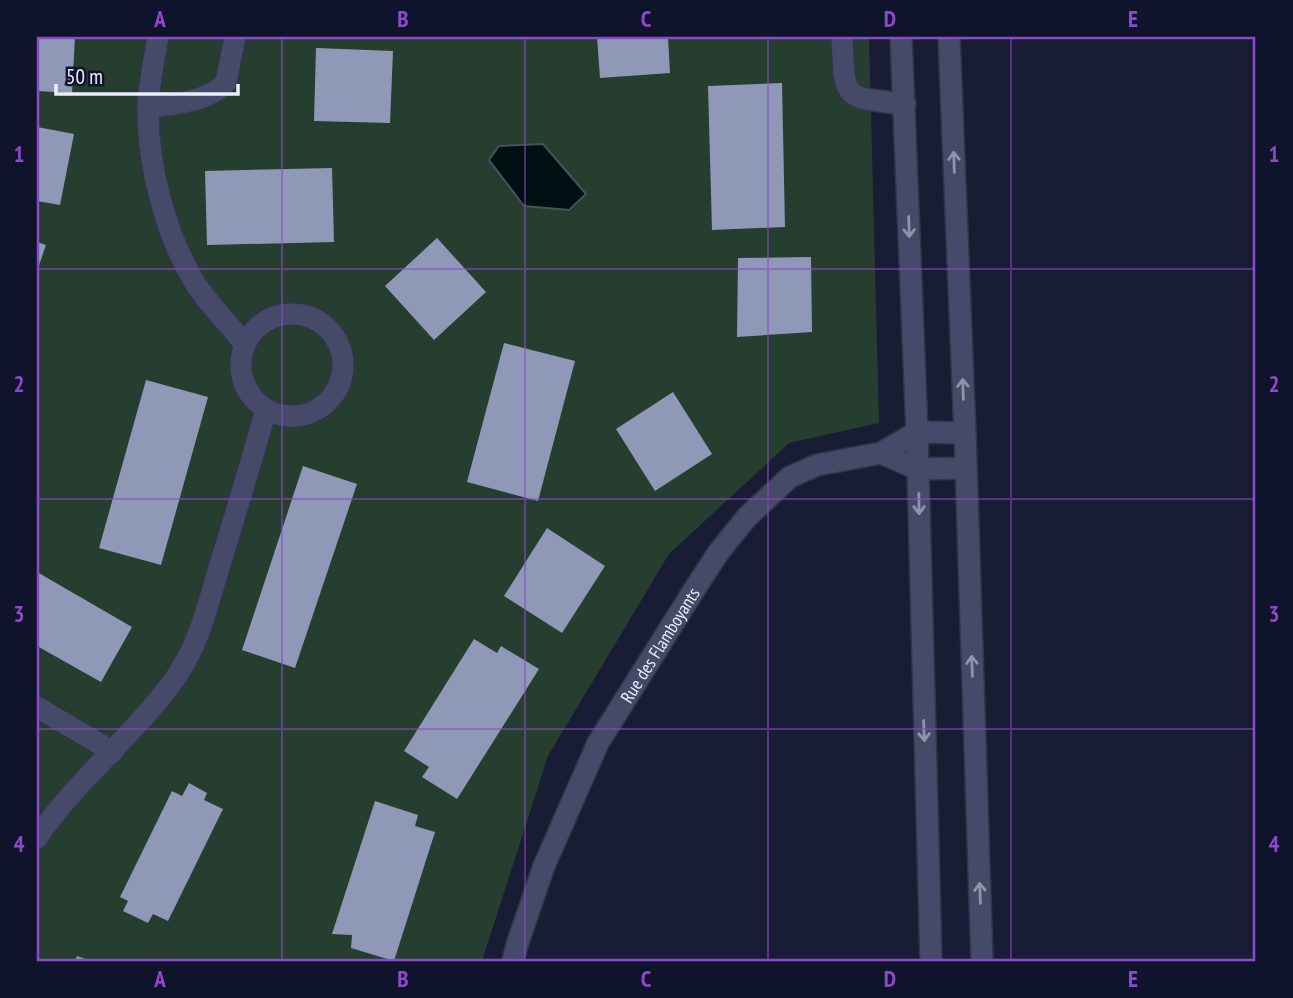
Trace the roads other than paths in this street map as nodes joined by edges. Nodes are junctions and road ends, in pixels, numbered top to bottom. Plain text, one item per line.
1 (158, 37) edge
2 (234, 37) edge
3 (842, 37) edge
4 (901, 37) edge
5 (949, 37) edge
6 (905, 104) junction
7 (148, 108) junction
8 (245, 345) junction
9 (267, 410) junction
10 (918, 432) junction
11 (965, 433) junction
12 (881, 453) junction
13 (966, 468) junction
14 (918, 469) junction
15 (37, 708) edge
16 (113, 752) junction
17 (37, 838) edge
18 (513, 961) edge
19 (931, 961) edge
20 (982, 961) edge

1 - 7 street
2 - 7 street
3 - 6 street
4 - 6 street
11 -> 5 street
6 -> 10 street
7 - 8 street
8 - 9 street
8 - 9 street
9 - 16 street
10 - 11 street
10 - 12 street, Rue des Flamboyants
10 - 14 street
11 - 13 street
12 - 14 street
12 - 18 street, Rue des Flamboyants
13 - 14 street
20 -> 13 street
14 -> 19 street
15 - 16 street
16 - 17 street

